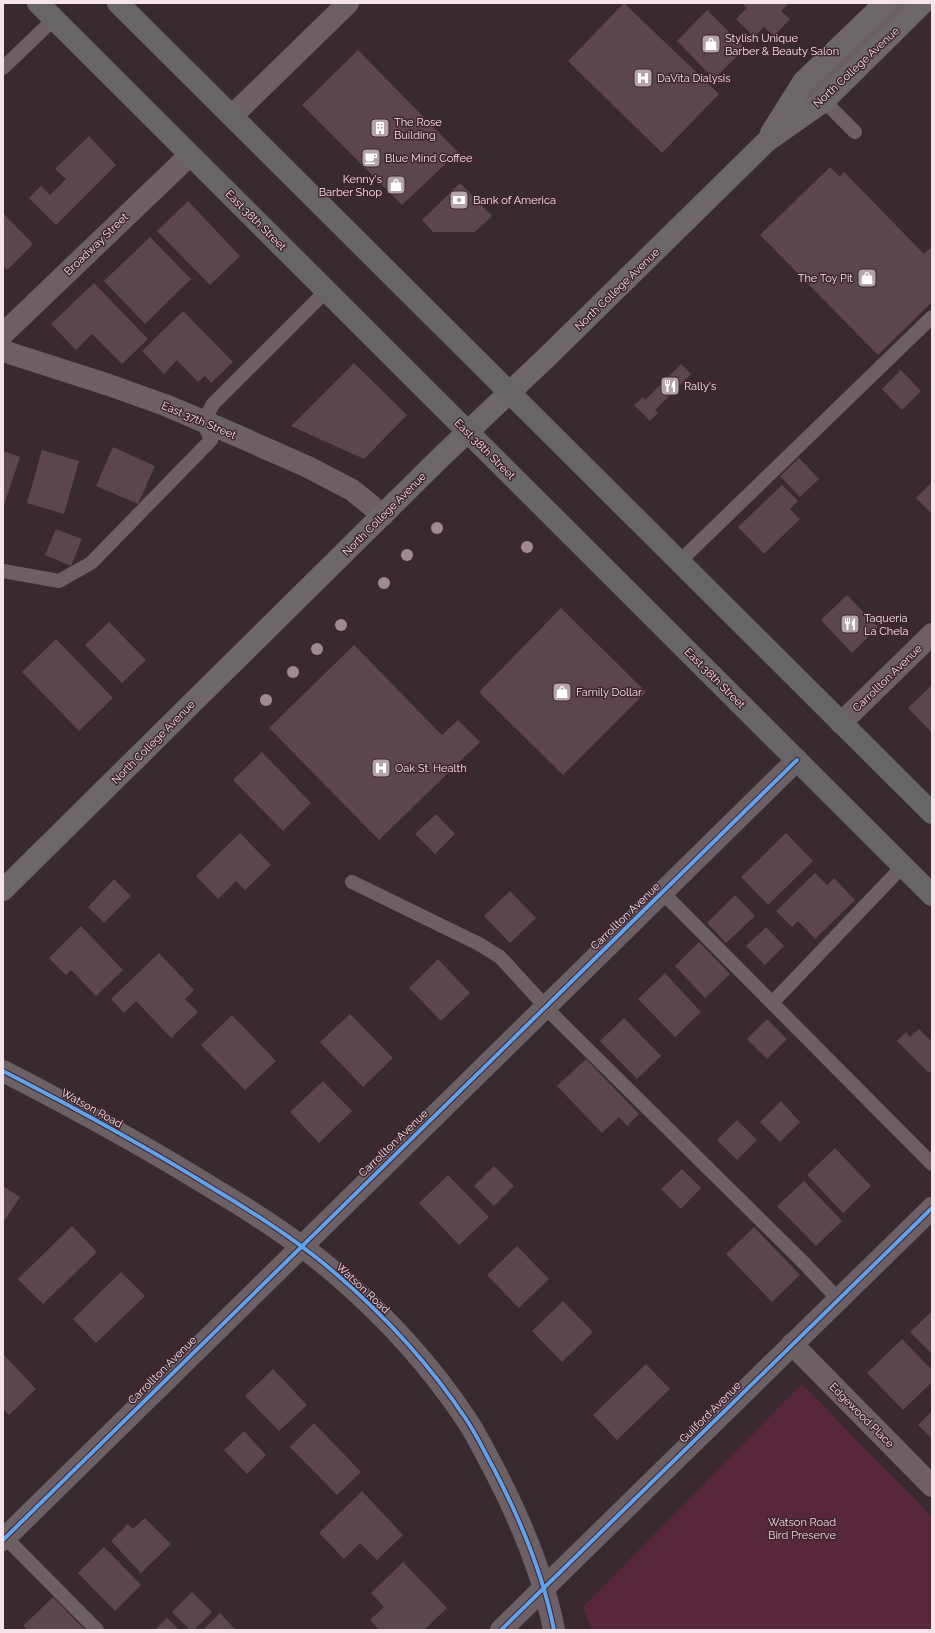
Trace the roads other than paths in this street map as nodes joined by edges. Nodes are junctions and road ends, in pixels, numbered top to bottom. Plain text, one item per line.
1 (38, 3) edge
2 (118, 3) edge
3 (348, 3) edge
4 (885, 3) edge
5 (903, 3) edge
6 (923, 3) edge
7 (54, 19) junction
8 (3, 68) edge
9 (824, 101) junction
10 (232, 116) junction
11 (855, 132) dead end
12 (767, 140) junction
13 (190, 155) junction
14 (326, 290) junction
15 (932, 317) edge
16 (3, 334) edge
17 (3, 351) edge
18 (509, 393) junction
19 (203, 422) junction
20 (468, 432) junction
21 (383, 515) junction
22 (679, 562) junction
23 (3, 571) edge
24 (932, 634) edge
25 (841, 723) junction
26 (797, 760) junction
27 (932, 813) edge
28 (903, 866) junction
29 (352, 882) dead end
30 (3, 890) edge
31 (662, 892) junction
32 (932, 895) edge
33 (772, 1003) junction
34 (546, 1006) junction
35 (3, 1070) edge
36 (932, 1164) edge
37 (932, 1208) edge
38 (300, 1246) junction
39 (838, 1299) junction
40 (792, 1344) junction
41 (932, 1486) edge
42 (4, 1537) edge
43 (544, 1588) junction
44 (97, 1630) edge
45 (501, 1630) edge
46 (554, 1630) edge

1 - 7 main road, East 38th Street
2 - 10 main road
3 - 10 street
4 - 12 main road, North College Avenue
5 - 12 lane, North College Avenue
6 - 9 main road, North College Avenue
7 - 8 lane
7 - 13 main road, East 38th Street
9 - 11 lane
9 - 12 main road, North College Avenue
10 - 18 main road
12 - 18 main road, North College Avenue
13 - 14 main road, East 38th Street
13 - 16 street, Broadway Street
14 - 19 lane
14 - 20 main road, East 38th Street
15 - 22 lane
17 - 19 street, East 37th Street
18 - 20 main road, North College Avenue
18 - 22 main road
19 - 21 street, East 37th Street
19 - 23 lane
20 - 21 main road, North College Avenue
20 - 26 main road, East 38th Street
21 - 30 main road, North College Avenue
22 - 25 main road
24 - 25 street, Carrollton Avenue
25 - 27 main road
26 - 28 main road, East 38th Street
26 - 31 street, Carrollton Avenue
28 - 32 main road, East 38th Street
28 - 33 lane
29 - 34 lane
31 - 33 lane
31 - 34 street, Carrollton Avenue
33 - 36 lane
34 - 38 street, Carrollton Avenue
34 - 39 lane
35 - 38 street, Watson Road
37 - 39 street, Guilford Avenue
38 - 42 street, Carrollton Avenue
38 - 43 street, Watson Road
39 - 40 street, Guilford Avenue
40 - 41 street, Edgewood Place
40 - 43 street, Guilford Avenue
42 - 44 lane
43 - 45 street, Guilford Avenue
43 - 46 street, Watson Road

